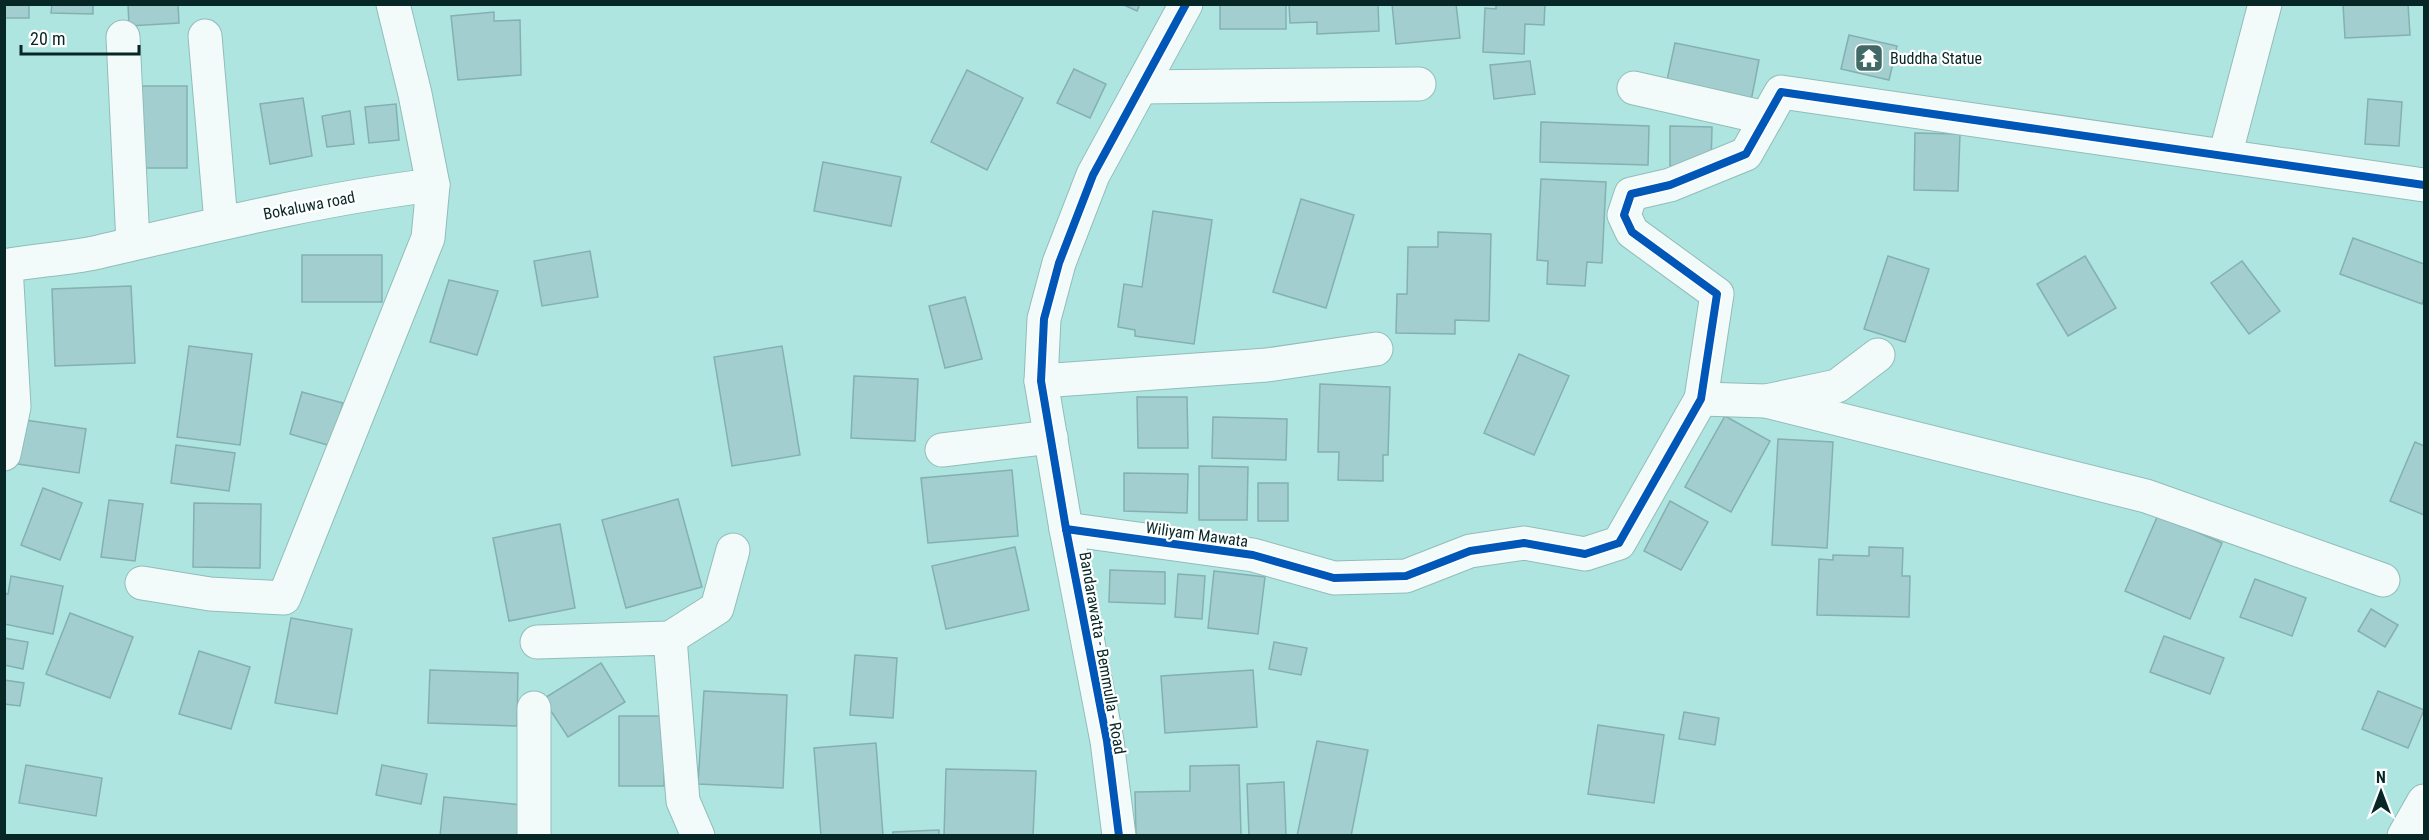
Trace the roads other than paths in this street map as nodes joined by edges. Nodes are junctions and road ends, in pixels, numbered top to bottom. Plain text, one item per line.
1 (393, 4) edge
2 (1186, 4) edge
3 (2265, 4) edge
4 (204, 36) dead end
5 (123, 37) dead end
6 (1419, 84) dead end
7 (1141, 87) junction
8 (1634, 88) dead end
9 (1766, 118) junction
10 (2225, 156) junction
11 (434, 185) junction
12 (2424, 185) edge
13 (221, 222) junction
14 (133, 243) junction
15 (5, 266) edge
16 (1376, 349) dead end
17 (1878, 355) dead end
18 (1041, 381) junction
19 (1701, 399) junction
20 (1766, 401) junction
21 (1051, 437) junction
22 (942, 450) dead end
23 (4, 454) edge
24 (1066, 529) junction
25 (733, 550) dead end
26 (2383, 580) dead end
27 (142, 583) dead end
28 (670, 638) junction
29 (537, 642) dead end
30 (534, 708) dead end
31 (2424, 801) edge
32 (534, 836) edge
33 (698, 836) edge
34 (1119, 836) edge
35 (2404, 836) edge

1 - 11 street
2 - 7 street, Bandarawatta - Bemmulla - Road
3 - 10 street
4 - 13 street
5 - 14 street
6 - 7 street
7 - 18 street, Bandarawatta - Bemmulla - Road
8 - 9 street
9 - 10 street
9 - 19 street
10 - 12 street
11 - 13 street, Bokaluwa road
11 - 27 street
13 - 14 street, Bokaluwa road
14 - 15 street, Bokaluwa road
15 - 23 street
16 - 18 street
17 - 20 street
18 - 21 street, Bandarawatta - Bemmulla - Road
19 - 20 street
19 - 24 street, Wiliyam Mawata
20 - 26 street
21 - 22 street
21 - 24 street, Bandarawatta - Bemmulla - Road
24 - 34 street, Bandarawatta - Bemmulla - Road
25 - 28 street
28 - 29 street
28 - 33 street
30 - 32 street
31 - 35 street

